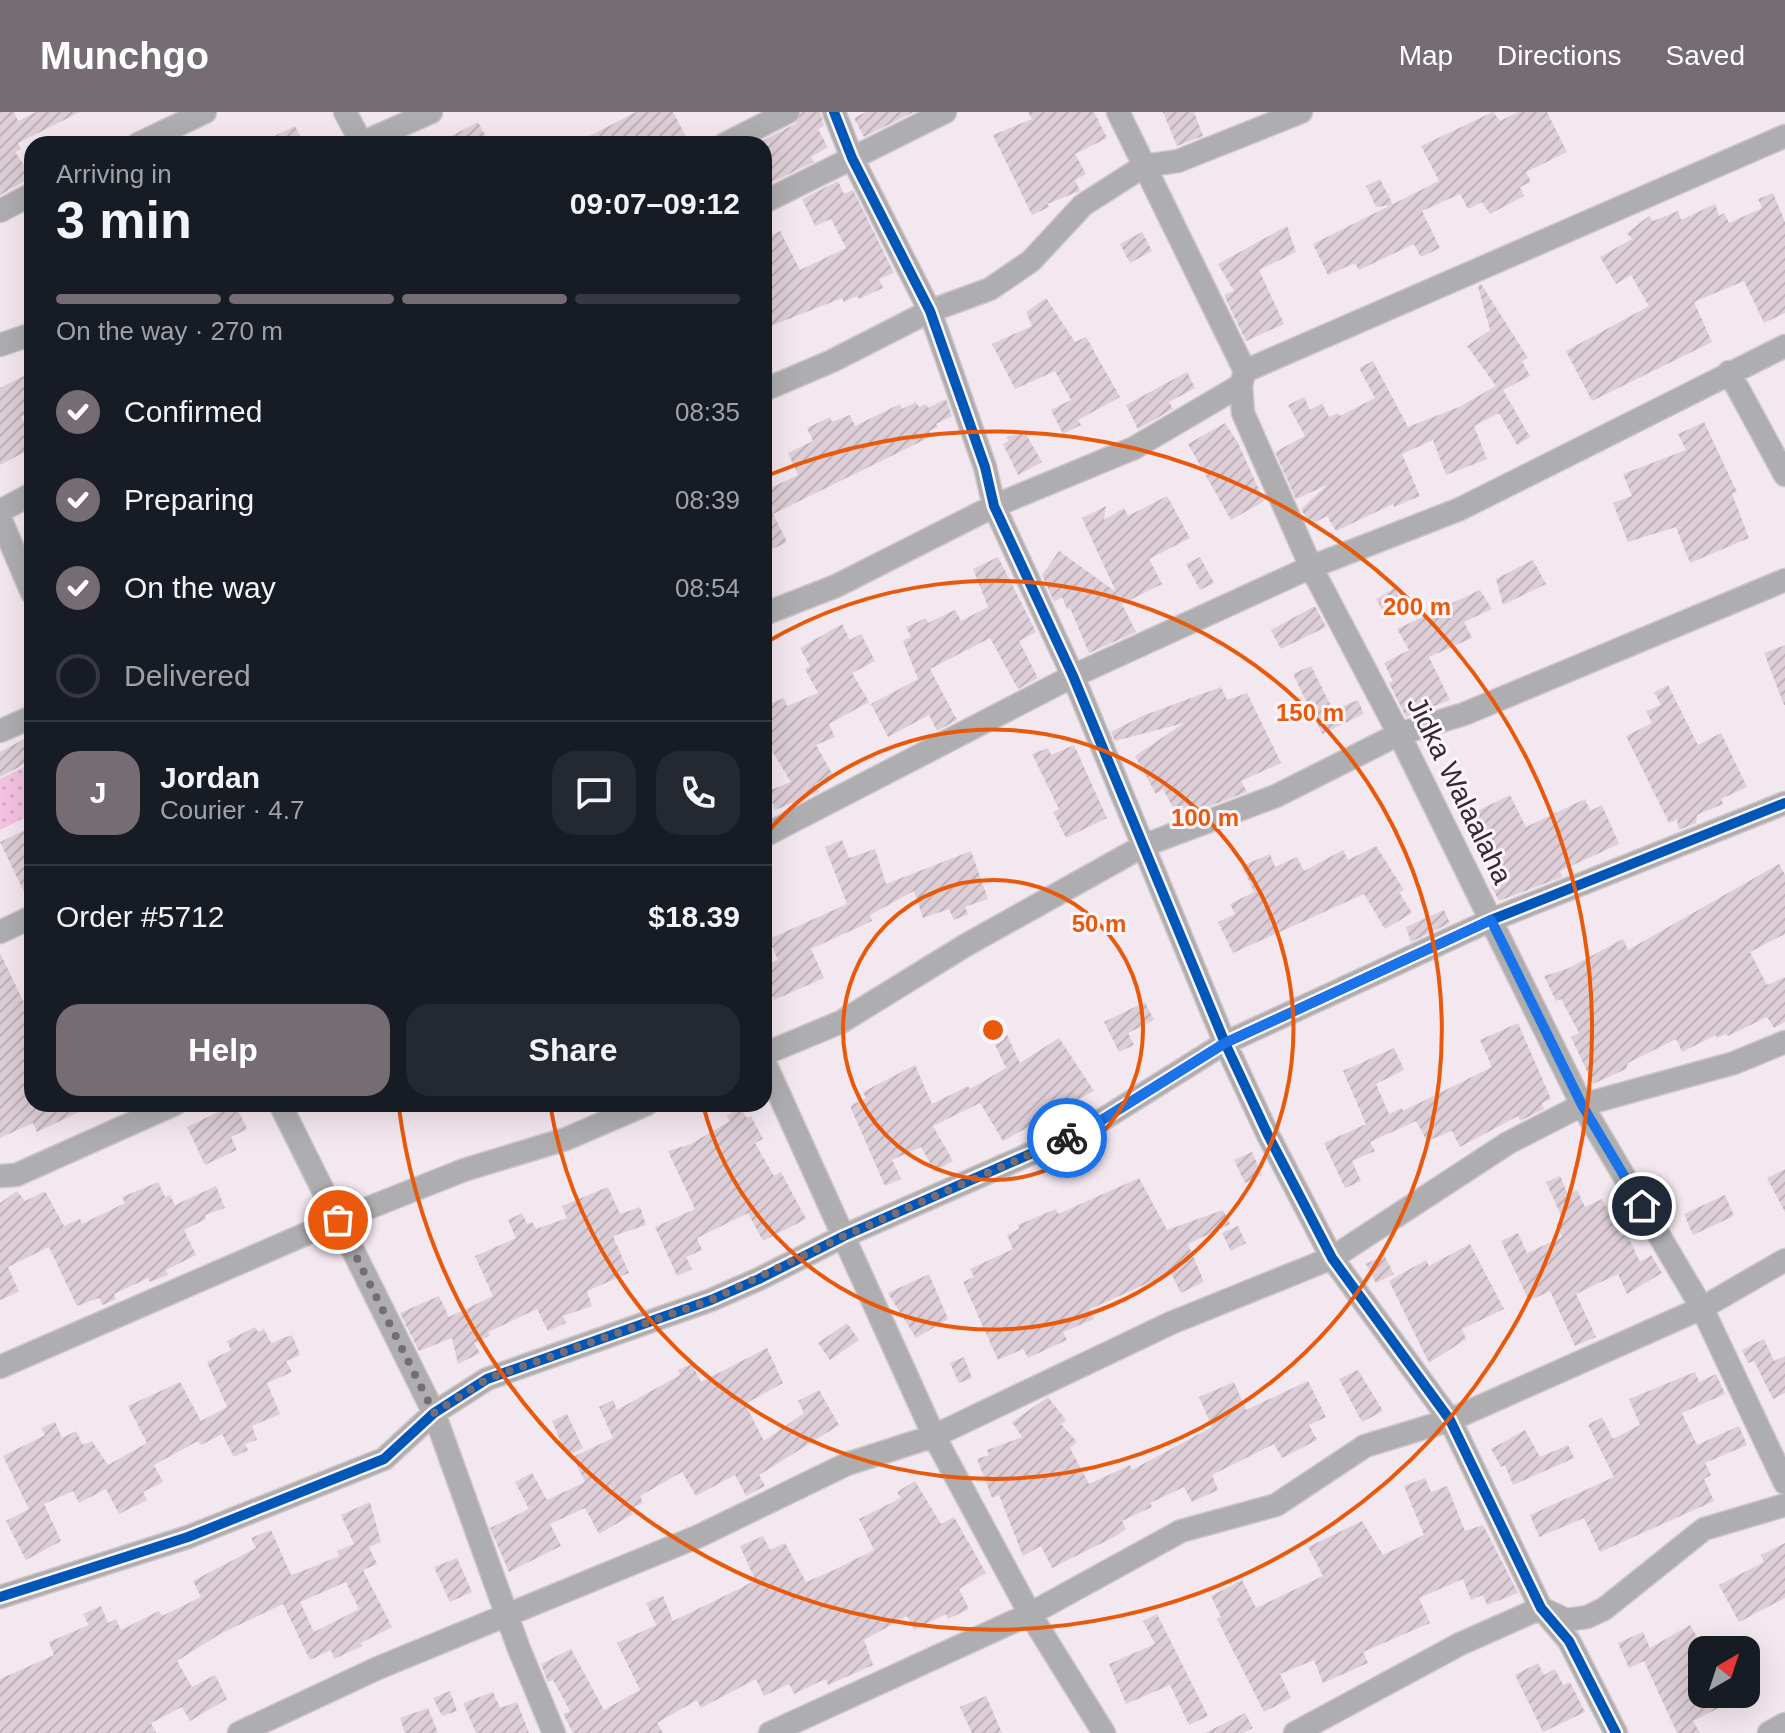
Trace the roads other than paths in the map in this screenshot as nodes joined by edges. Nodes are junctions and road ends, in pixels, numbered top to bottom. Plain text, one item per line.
1 (205, 112) edge
2 (345, 112) edge
3 (431, 112) edge
4 (788, 112) edge
5 (834, 112) edge
6 (945, 112) edge
7 (1118, 112) edge
8 (1301, 112) edge
9 (155, 136) edge
10 (357, 136) edge
11 (378, 136) edge
12 (741, 136) edge
13 (1785, 136) edge
14 (852, 158) junction
15 (1144, 166) junction
16 (24, 198) edge
17 (772, 198) edge
18 (0, 211) edge
19 (930, 311) junction
20 (24, 337) edge
21 (0, 345) edge
22 (1785, 346) edge
23 (1729, 372) junction
24 (1243, 378) junction
25 (772, 387) edge
26 (1785, 475) edge
27 (24, 498) edge
28 (994, 506) junction
29 (0, 511) edge
30 (0, 518) edge
31 (24, 561) edge
32 (1311, 567) junction
33 (1785, 580) edge
34 (772, 611) edge
35 (1073, 676) junction
36 (24, 720) edge
37 (0, 731) edge
38 (1399, 734) junction
39 (1785, 803) edge
40 (772, 832) edge
41 (1145, 845) junction
42 (1491, 920) junction
43 (24, 921) edge
44 (0, 932) edge
45 (1785, 1042) edge
46 (1225, 1043) junction
47 (772, 1051) edge
48 (772, 1078) edge
49 (1582, 1105) junction
50 (157, 1112) edge
51 (284, 1112) edge
52 (628, 1112) edge
53 (0, 1176) edge
54 (338, 1220) junction
55 (844, 1236) junction
56 (1332, 1258) junction
57 (1785, 1260) edge
58 (1702, 1308) junction
59 (0, 1367) edge
60 (434, 1413) junction
61 (1450, 1420) junction
62 (934, 1436) junction
63 (1785, 1483) edge
64 (1785, 1505) edge
65 (0, 1597) edge
66 (1541, 1608) junction
67 (1030, 1614) junction
68 (507, 1615) junction
69 (1785, 1724) edge
70 (239, 1733) edge
71 (554, 1733) edge
72 (770, 1733) edge
73 (1104, 1733) edge
74 (1295, 1733) edge
75 (1616, 1733) edge
76 (1769, 1733) edge

1 - 9 street
2 - 10 street
3 - 11 street
4 - 12 street
5 - 14 street
6 - 14 street
7 - 15 street, Jidka Walaalaha
8 - 15 street
13 - 24 street
14 - 17 street
14 - 19 street
15 - 19 street
15 - 24 street, Jidka Walaalaha
16 - 18 street
19 - 25 street
19 - 28 street
20 - 21 street
22 - 23 street
23 - 26 street
23 - 32 street
24 - 28 street
24 - 32 street, Jidka Walaalaha
27 - 29 street
28 - 34 street
28 - 35 street
30 - 31 street
32 - 35 street
32 - 38 street, Jidka Walaalaha
33 - 38 street
35 - 40 street
35 - 41 street
36 - 37 street
38 - 41 street
38 - 42 street, Jidka Walaalaha
39 - 42 street
41 - 46 street
41 - 47 street
42 - 46 street
42 - 49 street, Jidka Walaalaha
43 - 44 street
45 - 49 street
46 - 55 street
46 - 56 street
48 - 55 street
49 - 56 street
49 - 58 street, Jidka Walaalaha
50 - 53 street
51 - 54 street
52 - 54 street
54 - 59 street
54 - 60 street
55 - 60 street
55 - 62 street
56 - 61 street
56 - 62 street
57 - 58 street
58 - 61 street
58 - 63 street, Jidka Walaalaha
60 - 65 street
60 - 68 street
61 - 66 street
61 - 67 street
62 - 67 street
62 - 68 street
64 - 66 street
66 - 74 street
66 - 75 street
67 - 72 street
67 - 73 street
68 - 70 street
68 - 71 street
69 - 76 street

